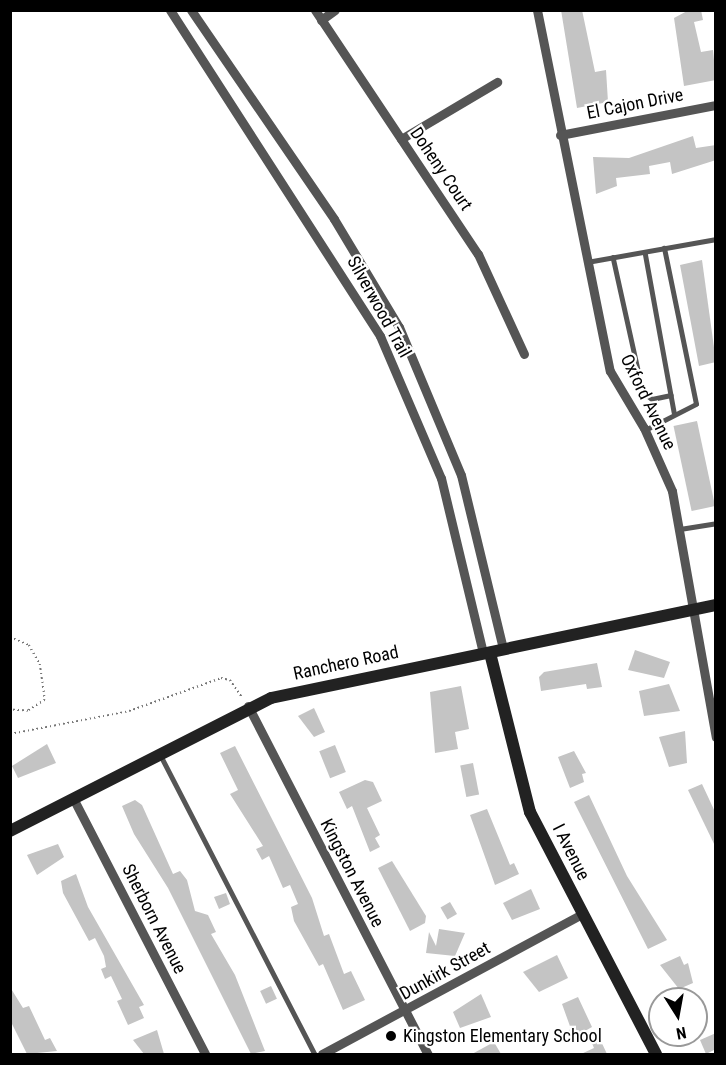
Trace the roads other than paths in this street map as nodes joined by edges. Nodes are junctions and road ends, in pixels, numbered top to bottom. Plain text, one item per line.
1 (170, 10) edge
2 (191, 10) edge
3 (315, 10) edge
4 (335, 10) edge
5 (537, 10) edge
6 (321, 20) junction
7 (497, 82) dead end
8 (716, 105) edge
9 (560, 135) junction
10 (401, 139) junction
11 (716, 239) edge
12 (664, 248) junction
13 (645, 252) junction
14 (613, 257) junction
15 (587, 262) junction
16 (525, 354) dead end
17 (671, 395) junction
18 (674, 412) junction
19 (645, 430) junction
20 (716, 523) edge
21 (679, 529) junction
22 (716, 605) edge
23 (694, 610) junction
24 (503, 649) junction
25 (487, 653) junction
26 (248, 706) junction
27 (716, 737) edge
28 (159, 752) junction
29 (73, 798) junction
30 (10, 831) edge
31 (582, 915) junction
32 (405, 1011) junction
33 (205, 1054) edge
34 (315, 1054) edge
35 (322, 1054) edge
36 (428, 1054) edge
37 (656, 1054) edge

1 - 25 street, Silverwood Trail
2 - 24 street, Silverwood Trail
3 - 6 street, Doheny Court
4 - 6 street
5 - 9 street, Oxford Avenue
6 - 10 street, Doheny Court
7 - 10 street
8 - 9 street, El Cajon Drive
9 - 15 street, Oxford Avenue
10 - 16 street, Doheny Court
11 - 12 lane
12 - 13 lane
12 - 18 lane
13 - 14 lane
13 - 17 lane
14 - 15 lane
14 - 17 lane
15 - 19 street, Oxford Avenue
17 - 18 lane
18 - 19 lane
19 - 21 street, Oxford Avenue
20 - 21 lane
21 - 23 street, Oxford Avenue
22 - 23 main road, Ranchero Road
23 - 24 main road, Ranchero Road
23 - 27 street, Oxford Avenue
24 - 25 main road, Ranchero Road
25 - 26 main road, Ranchero Road
25 - 31 main road, I Avenue
26 - 28 main road, Ranchero Road
26 - 32 street, Kingston Avenue
28 - 29 main road, Ranchero Road
28 - 34 lane
29 - 30 main road, Ranchero Road
29 - 33 street, Sherborn Avenue
31 - 32 street, Dunkirk Street
31 - 37 main road, I Avenue
32 - 35 street, Dunkirk Street
32 - 36 street, Kingston Avenue

